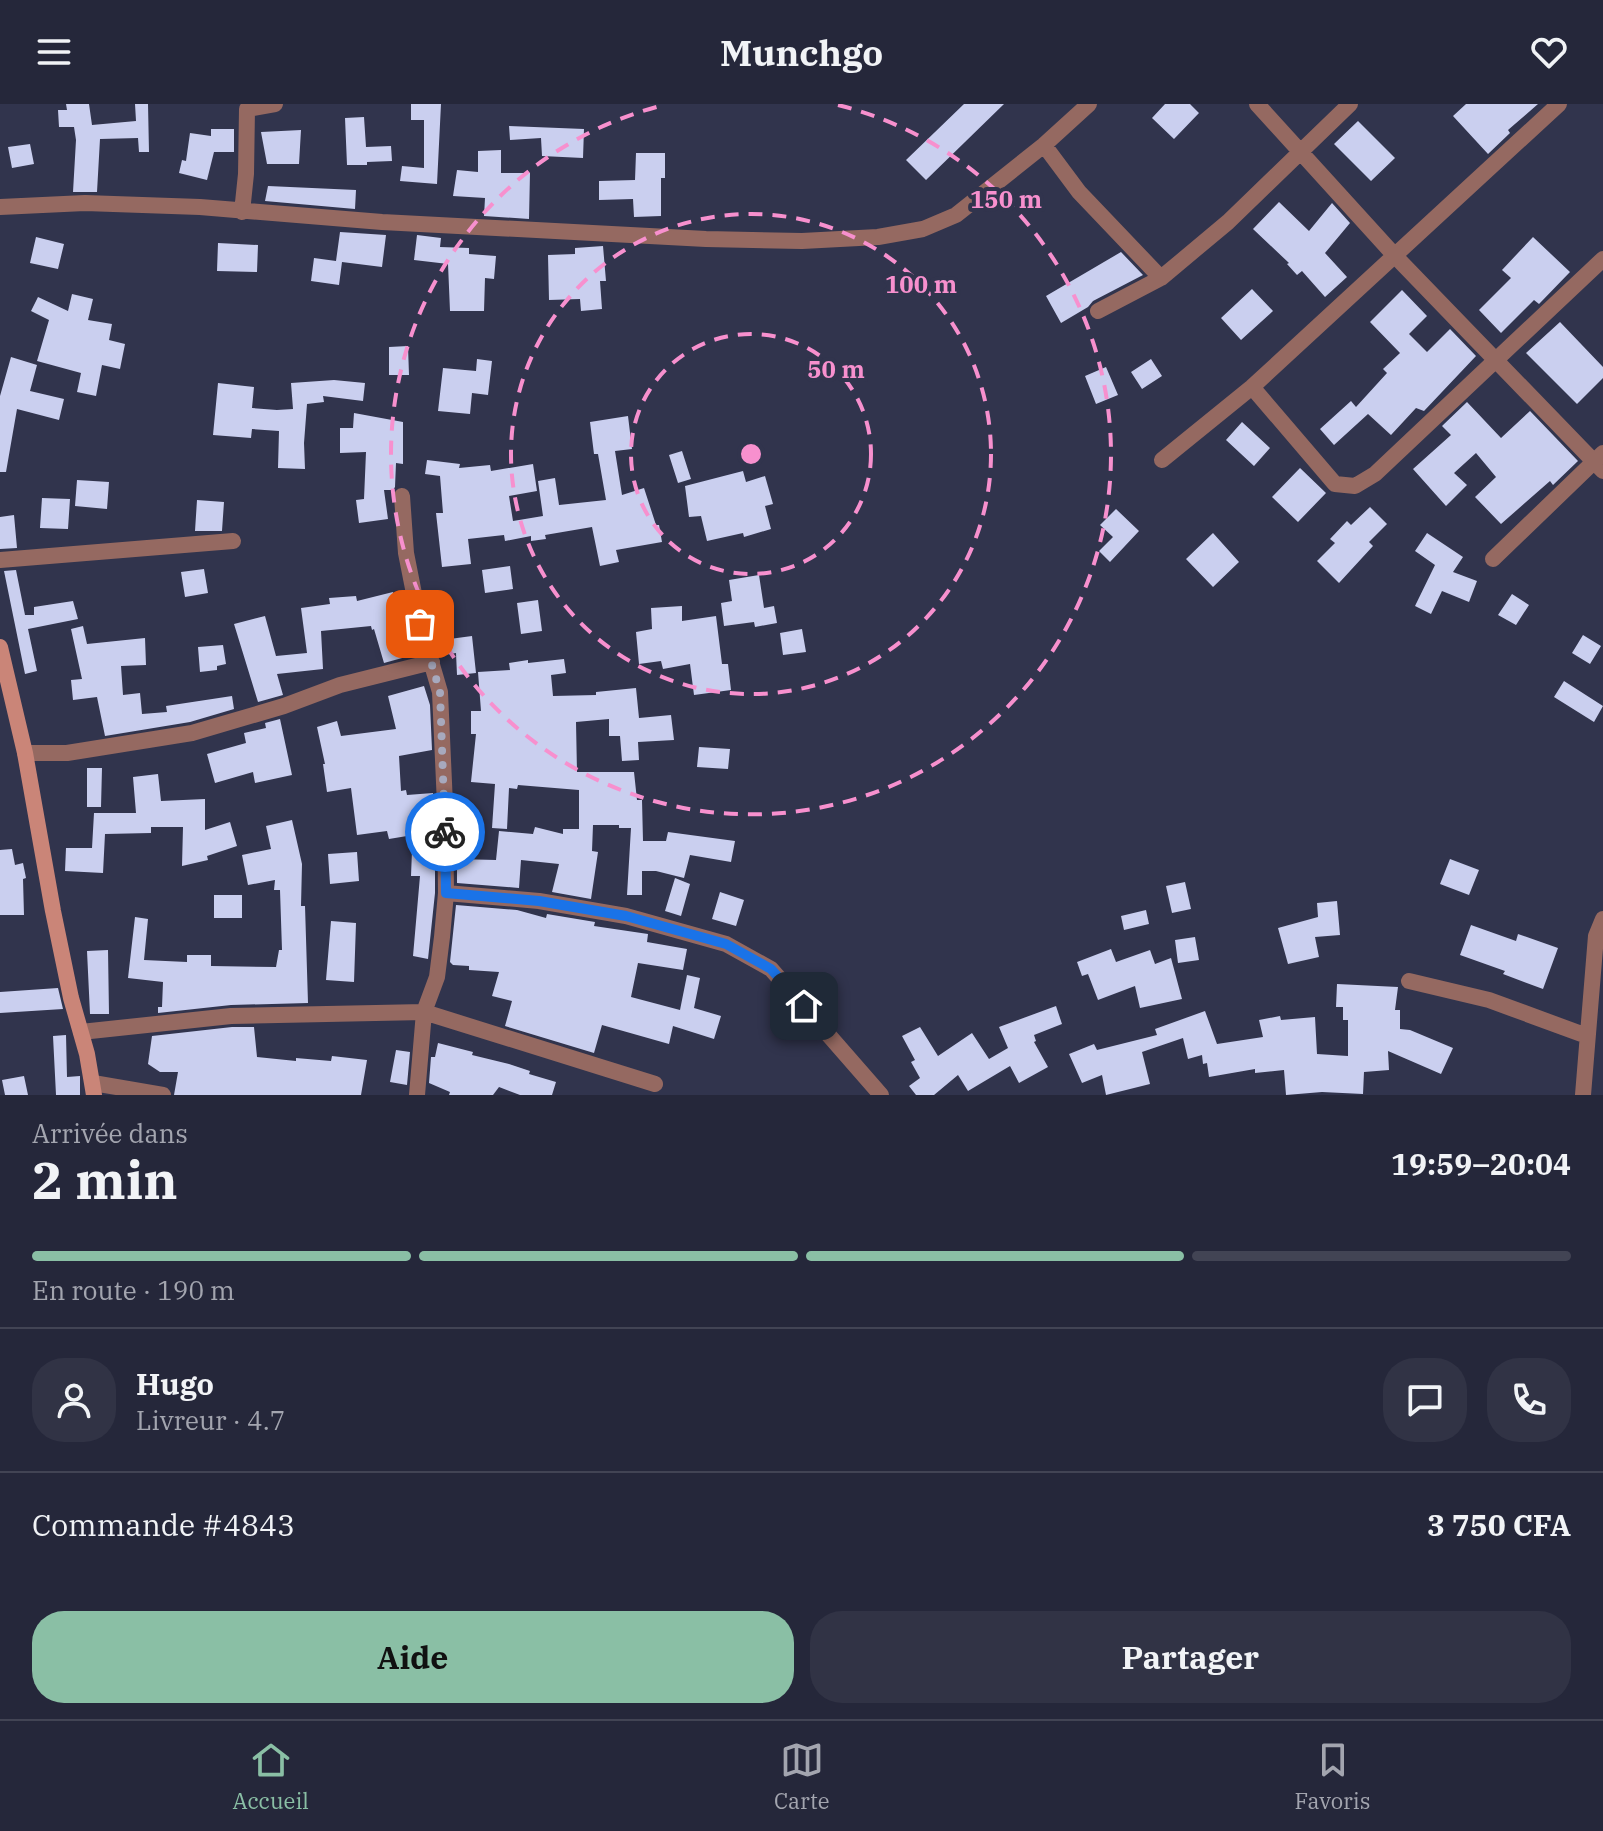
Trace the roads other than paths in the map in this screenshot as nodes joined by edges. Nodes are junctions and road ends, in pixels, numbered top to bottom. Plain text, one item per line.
1 (275, 104) edge
2 (1089, 104) edge
3 (1257, 104) edge
4 (1350, 104) edge
5 (1559, 104) edge
6 (246, 107) edge
7 (1044, 145) junction
8 (1298, 153) junction
9 (0, 207) edge
10 (242, 212) junction
11 (1395, 256) junction
12 (1603, 259) edge
13 (1161, 278) junction
14 (1098, 311) dead end
15 (1496, 358) junction
16 (1252, 387) junction
17 (1162, 460) dead end
18 (1600, 462) edge
19 (402, 496) dead end
20 (233, 541) dead end
21 (1493, 559) dead end
22 (0, 560) edge
23 (0, 647) edge
24 (432, 662) junction
25 (25, 753) junction
26 (446, 893) junction
27 (1603, 919) edge
28 (1409, 981) dead end
29 (424, 1012) junction
30 (81, 1032) junction
31 (1587, 1036) junction
32 (655, 1084) dead end
33 (94, 1089) edge
34 (163, 1095) edge
35 (417, 1095) edge
36 (881, 1095) edge
37 (1583, 1095) edge

1 - 6 street
2 - 7 street
3 - 8 street
4 - 8 street
5 - 11 street
6 - 10 street
7 - 10 street
7 - 13 street
8 - 11 street
8 - 13 street
9 - 10 street
11 - 15 street
11 - 16 street
12 - 15 street
13 - 14 street
15 - 16 street
15 - 18 street
16 - 17 street
18 - 21 street
19 - 24 street
20 - 22 street
23 - 25 street
24 - 25 street
24 - 26 street
25 - 30 street
26 - 29 street
26 - 36 street
27 - 31 street
28 - 31 street
29 - 30 street
29 - 32 street
29 - 35 street
30 - 33 street
31 - 37 street
33 - 34 street

